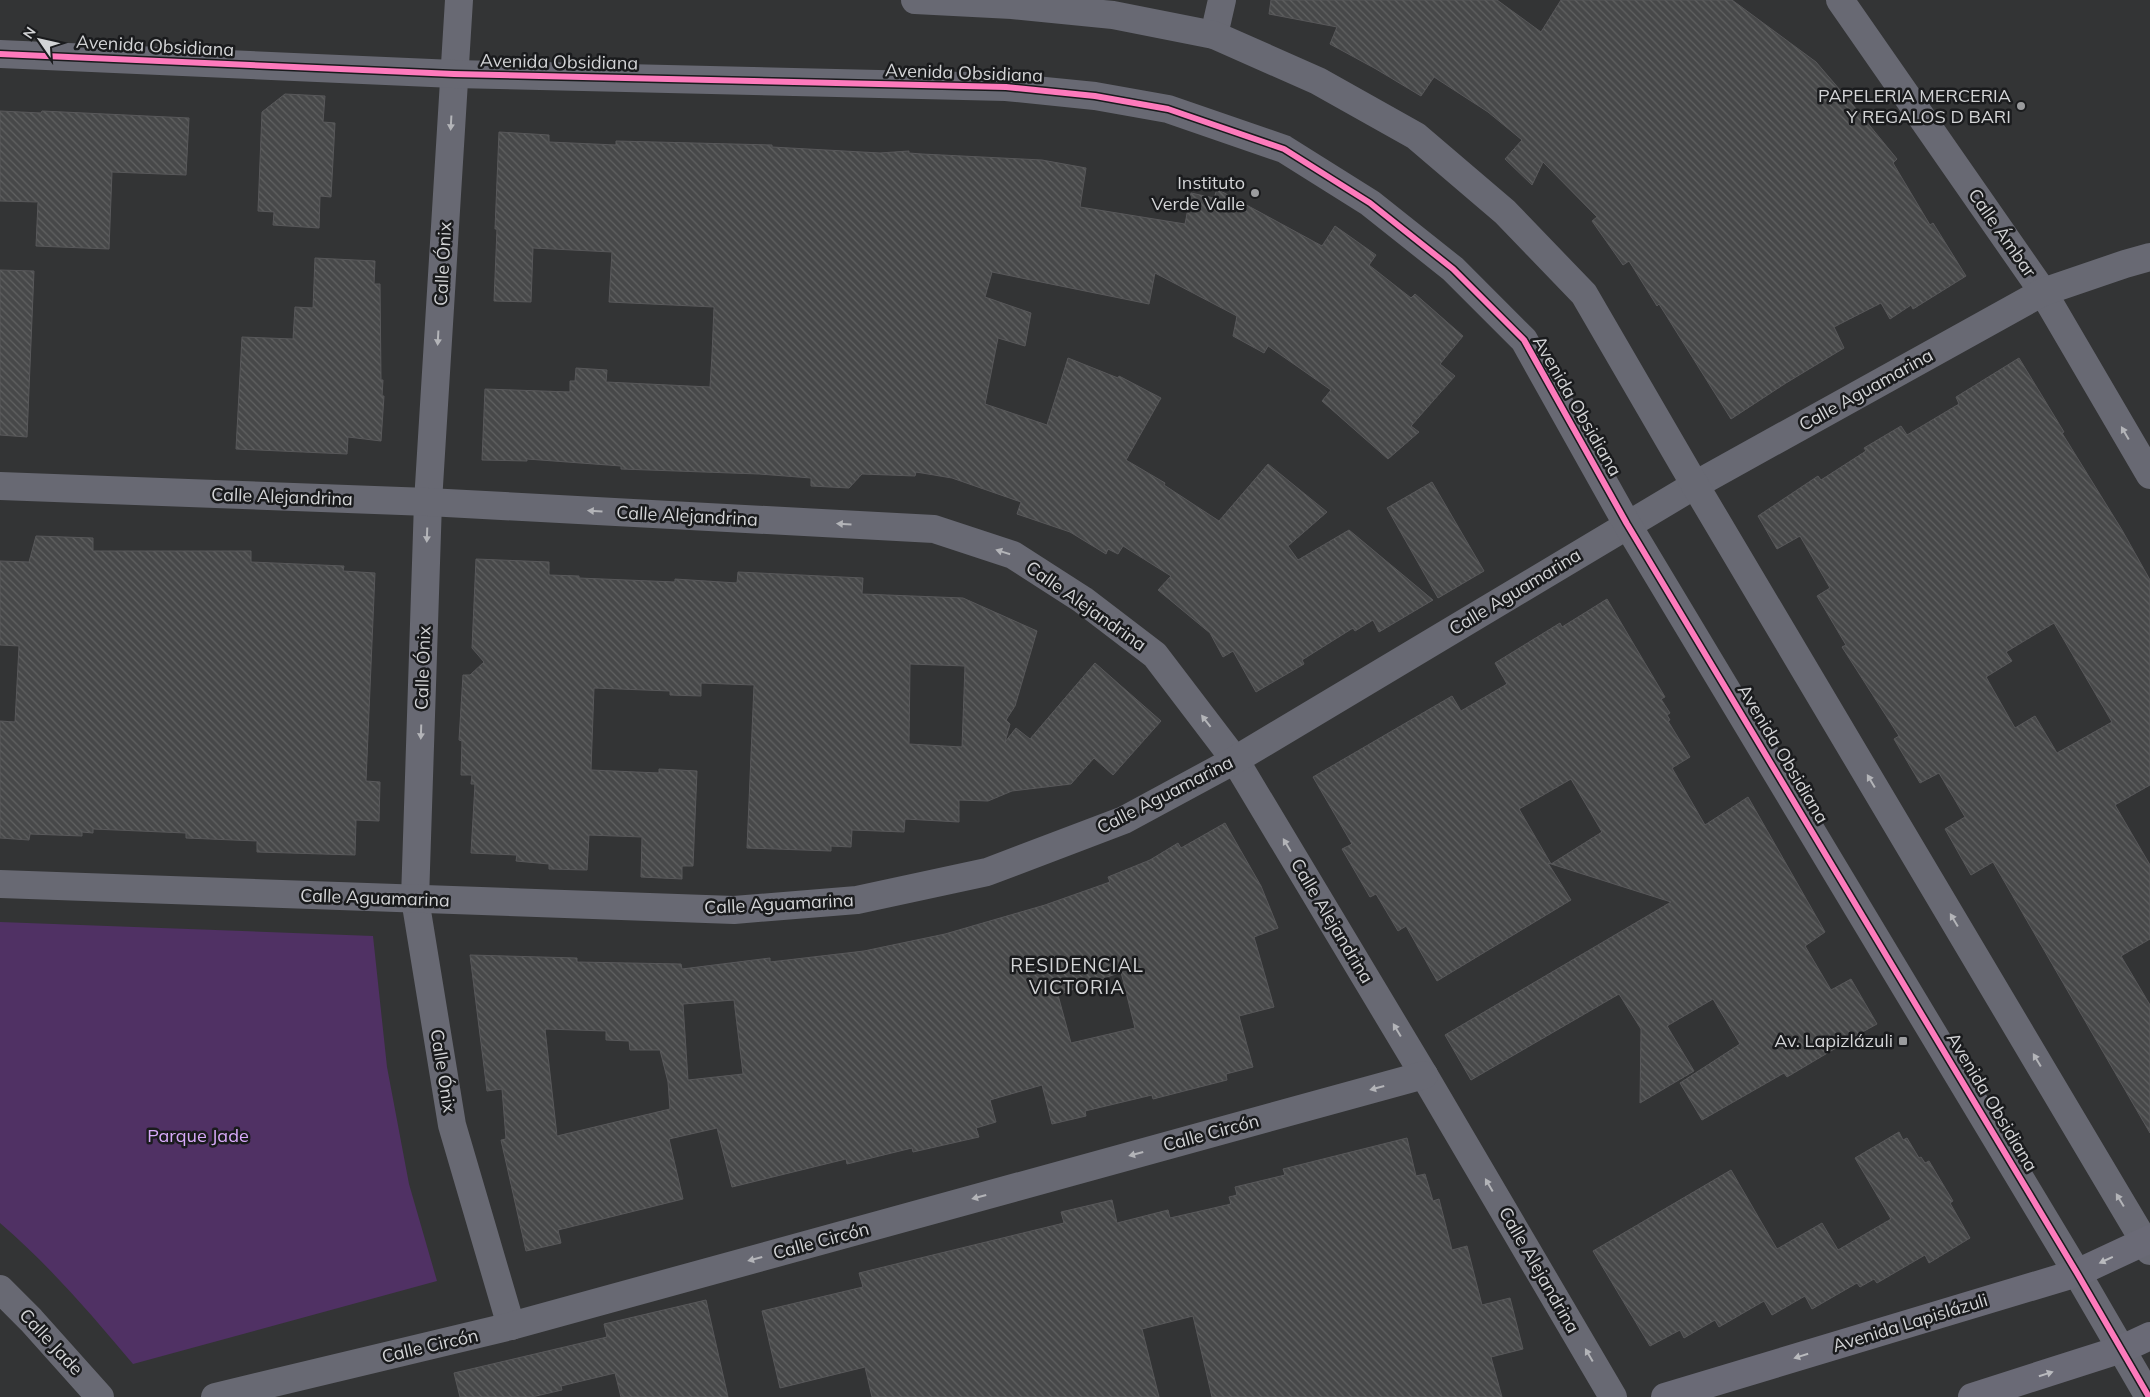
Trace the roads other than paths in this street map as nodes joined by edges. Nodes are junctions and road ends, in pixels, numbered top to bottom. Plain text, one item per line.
1 (458, 0) edge
2 (915, 0) edge
3 (1222, 0) edge
4 (1840, 1) edge
5 (1214, 35) junction
6 (0, 54) edge
7 (454, 74) junction
8 (2150, 257) edge
9 (2044, 292) junction
10 (2150, 475) edge
11 (1695, 485) junction
12 (0, 486) edge
13 (428, 502) junction
14 (1628, 524) junction
15 (1235, 760) junction
16 (0, 884) edge
17 (415, 899) junction
18 (1424, 1075) junction
19 (2148, 1244) edge
20 (2077, 1273) junction
21 (0, 1289) edge
22 (511, 1326) junction
23 (2150, 1336) edge
24 (2122, 1349) junction
25 (100, 1397) edge
26 (216, 1397) edge
27 (1613, 1397) edge
28 (1665, 1397) edge
29 (1972, 1397) edge
30 (2149, 1397) edge

1 - 7 street, Calle Ónix
2 - 5 street
3 - 5 street
4 - 9 street, Calle Ámbar
5 - 11 street
6 - 7 street, Avenida Obsidiana
7 -> 13 street, Calle Ónix
7 - 14 street, Avenida Obsidiana
8 - 9 street, Calle Aguamarina
10 -> 9 street, Calle Ámbar
9 - 11 street, Calle Aguamarina
11 - 14 street, Calle Aguamarina
19 -> 11 street
12 - 13 street, Calle Alejandrina
15 -> 13 street, Calle Alejandrina
13 -> 17 street, Calle Ónix
14 - 15 street, Calle Aguamarina
14 - 20 street, Avenida Obsidiana
15 - 17 street, Calle Aguamarina
18 -> 15 street, Calle Alejandrina
16 - 17 street, Calle Aguamarina
17 - 22 street, Calle Ónix
18 -> 22 street, Calle Circón
27 -> 18 street, Calle Alejandrina
19 -> 20 main road, Avenida Lapislázuli
20 - 24 street, Avenida Obsidiana
20 -> 28 main road, Avenida Lapislázuli
21 - 25 street, Calle Jade
22 - 26 street, Calle Circón
23 - 24 main road
29 -> 24 main road
24 - 30 street, Avenida Obsidiana

